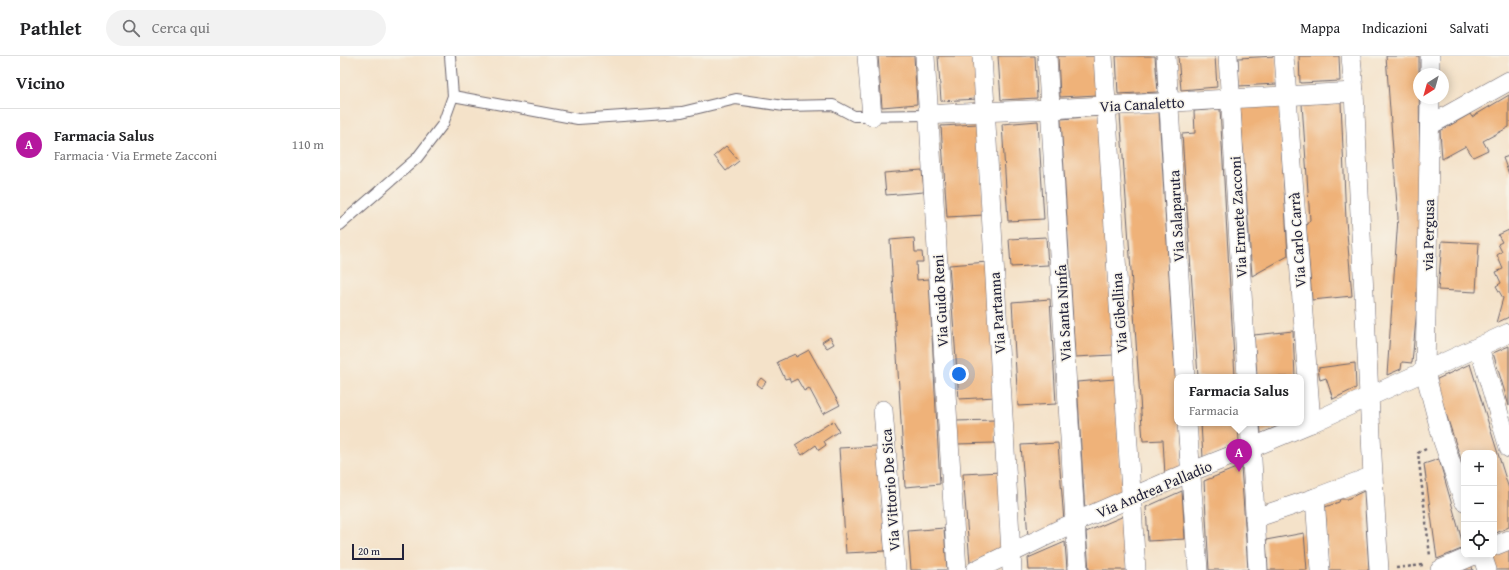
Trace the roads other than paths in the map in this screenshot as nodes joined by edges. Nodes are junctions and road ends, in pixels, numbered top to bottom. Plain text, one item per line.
1 (450, 56) edge
2 (867, 56) edge
3 (925, 56) edge
4 (982, 56) edge
5 (1047, 56) edge
6 (1103, 56) edge
7 (1166, 56) edge
8 (1228, 56) edge
9 (1284, 56) edge
10 (1351, 56) edge
11 (1430, 56) edge
12 (1430, 68) edge
13 (1509, 81) edge
14 (1354, 92) junction
15 (453, 96) junction
16 (1287, 96) junction
17 (1231, 100) junction
18 (1169, 102) junction
19 (1430, 104) edge
20 (1106, 106) junction
21 (1050, 109) junction
22 (984, 111) junction
23 (929, 115) junction
24 (872, 116) junction
25 (1430, 125) junction
26 (340, 225) edge
27 (1509, 333) edge
28 (1479, 347) junction
29 (1425, 372) junction
30 (1185, 374) edge
31 (1247, 374) edge
32 (1369, 397) junction
33 (883, 410) dead end
34 (1311, 423) junction
35 (1187, 426) edge
36 (1250, 426) edge
37 (1304, 426) edge
38 (1304, 426) edge
39 (1251, 448) junction
40 (1509, 448) edge
41 (1190, 472) junction
42 (1373, 476) junction
43 (1461, 492) edge
44 (1130, 498) junction
45 (1315, 498) junction
46 (1255, 518) junction
47 (1075, 522) junction
48 (1509, 540) edge
49 (1497, 545) edge
50 (1461, 558) edge
51 (1483, 558) edge
52 (1012, 561) edge
53 (1432, 564) edge
54 (896, 570) edge
55 (957, 570) edge
56 (976, 570) edge
57 (1078, 570) edge
58 (1136, 570) edge
59 (1198, 570) edge
60 (1258, 570) edge
61 (1320, 570) edge
62 (1380, 570) edge
63 (1487, 570) edge

1 - 15 lane
2 - 24 street
3 - 23 street, Via Guido Reni
4 - 22 street, Via Partanna
5 - 21 street, Via Santa Ninfa
6 - 20 street, Via Gibellina
7 - 18 street, Via Salaparuta
8 - 17 street, Via Ermete Zacconi
9 - 16 street, Via Carlo Carrà
10 - 14 street
11 - 12 street
13 - 25 street
14 - 16 street, Via Canaletto
14 - 32 street
15 - 24 lane
15 - 26 lane
16 - 17 street, Via Canaletto
16 - 34 street, Via Carlo Carrà
17 - 18 street, Via Canaletto
17 - 31 street, Via Ermete Zacconi
18 - 20 street, Via Canaletto
18 - 30 street, Via Salaparuta
19 - 25 street, via Pergusa
20 - 21 street, Via Canaletto
20 - 44 street, Via Gibellina
21 - 22 street, Via Canaletto
21 - 47 street, Via Santa Ninfa
22 - 23 street, Via Canaletto
22 - 52 street, Via Partanna
23 - 24 lane
23 - 55 street, Via Guido Reni
25 - 29 street, via Pergusa
27 - 28 street, Via Andrea Palladio
28 - 29 street, Via Andrea Palladio
28 - 40 street
29 - 32 street, Via Andrea Palladio
29 - 43 street, via Pergusa
32 - 34 street, Via Andrea Palladio
32 - 42 street
33 - 54 street, Via Vittorio De Sica
34 - 37 street, Via Andrea Palladio
35 - 41 street
36 - 39 street
38 - 39 street, Via Andrea Palladio
39 - 41 street, Via Andrea Palladio
39 - 46 street
41 - 44 street, Via Andrea Palladio
41 - 59 street
42 - 45 street
42 - 62 street
44 - 47 street, Via Andrea Palladio
44 - 58 street, Via Gibellina
45 - 46 street
45 - 61 street
46 - 60 street
47 - 52 street, Via Andrea Palladio
47 - 57 street, Via Santa Ninfa
48 - 49 street
50 - 53 street
51 - 63 street
52 - 56 street, Via Andrea Palladio

